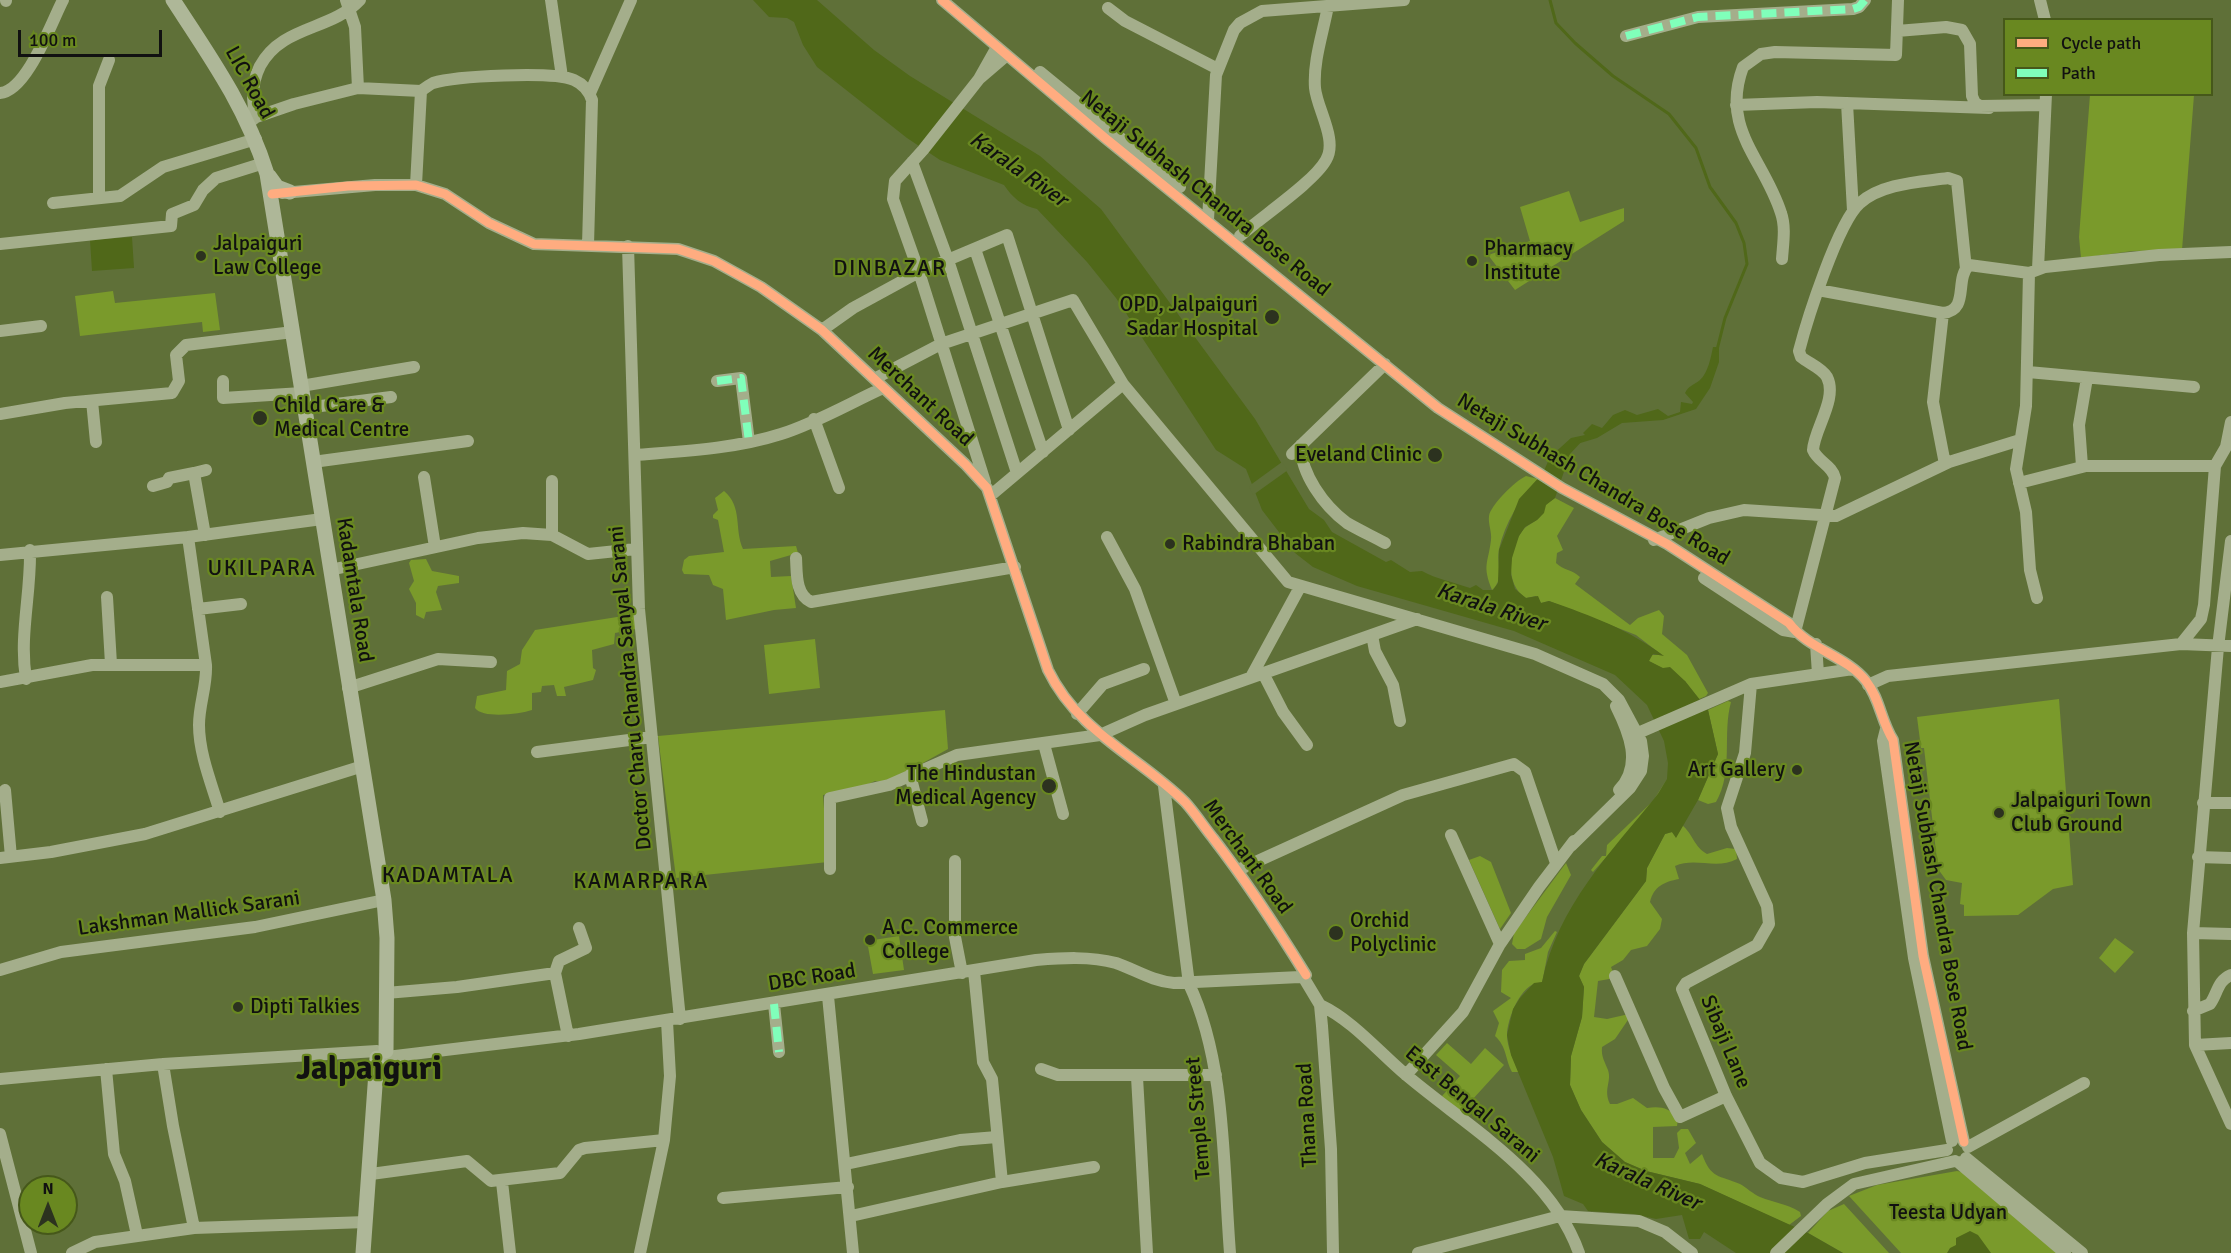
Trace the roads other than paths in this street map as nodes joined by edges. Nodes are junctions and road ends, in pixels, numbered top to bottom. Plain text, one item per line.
1 (63, 0) edge
2 (173, 0) edge
3 (360, 0) edge
4 (551, 0) edge
5 (631, 0) edge
6 (1404, 0) edge
7 (1865, 0) edge
8 (1898, 0) edge
9 (2040, 0) edge
10 (947, 1) edge
11 (348, 6) edge
12 (1328, 6) junction
13 (1108, 8) dead end
14 (2044, 18) edge
15 (1897, 31) junction
16 (1626, 36) dead end
17 (1002, 51) junction
18 (109, 60) dead end
19 (1218, 69) junction
20 (562, 77) junction
21 (358, 88) junction
22 (422, 91) junction
23 (0, 93) edge
24 (590, 93) junction
25 (2045, 100) edge
26 (1847, 103) junction
27 (1736, 105) junction
28 (1989, 108) junction
29 (252, 120) junction
30 (256, 139) junction
31 (912, 162) junction
32 (266, 169) junction
33 (416, 185) junction
34 (290, 192) junction
35 (272, 194) junction
36 (99, 198) junction
37 (53, 203) dead end
38 (1853, 211) junction
39 (1209, 216) junction
40 (1240, 237) junction
41 (0, 244) edge
42 (588, 245) junction
43 (628, 246) junction
44 (975, 249) junction
45 (2231, 252) edge
46 (1782, 259) dead end
47 (948, 260) junction
48 (1966, 268) junction
49 (2033, 271) junction
50 (919, 272) junction
51 (1818, 290) junction
52 (1942, 313) junction
53 (1030, 314) junction
54 (1000, 324) junction
55 (41, 326) dead end
56 (822, 330) junction
57 (0, 331) edge
58 (293, 332) junction
59 (971, 334) junction
60 (941, 344) junction
61 (1385, 364) junction
62 (414, 366) dead end
63 (2028, 372) junction
64 (2087, 378) junction
65 (223, 381) dead end
66 (717, 381) dead end
67 (879, 384) junction
68 (1123, 384) junction
69 (2194, 387) dead end
70 (303, 396) junction
71 (391, 397) dead end
72 (92, 401) junction
73 (0, 414) edge
74 (814, 419) junction
75 (1461, 422) junction
76 (2231, 422) edge
77 (1069, 430) junction
78 (2020, 440) junction
79 (468, 441) dead end
80 (96, 442) dead end
81 (749, 442) junction
82 (1042, 452) junction
83 (634, 455) junction
84 (313, 462) junction
85 (1944, 464) junction
86 (2082, 466) junction
87 (2215, 466) junction
88 (1017, 473) junction
89 (424, 477) dead end
90 (552, 481) dead end
91 (2019, 483) junction
92 (153, 486) dead end
93 (839, 488) dead end
94 (989, 492) junction
95 (1823, 517) junction
96 (322, 519) junction
97 (206, 535) junction
98 (552, 536) junction
99 (188, 537) junction
100 (1107, 537) dead end
101 (1654, 540) junction
102 (2231, 541) edge
103 (1384, 543) dead end
104 (435, 547) junction
105 (636, 549) junction
106 (30, 550) junction
107 (0, 555) edge
108 (796, 558) dead end
109 (1016, 567) junction
110 (330, 570) junction
111 (1300, 587) junction
112 (107, 597) dead end
113 (2037, 597) dead end
114 (241, 604) dead end
115 (198, 609) junction
116 (1419, 618) junction
117 (1795, 632) junction
118 (1372, 635) junction
119 (1816, 644) junction
120 (2181, 644) junction
121 (2231, 646) edge
122 (2218, 647) junction
123 (491, 662) dead end
124 (111, 664) junction
125 (206, 665) junction
126 (1144, 669) dead end
127 (1853, 669) junction
128 (1818, 674) junction
129 (1257, 675) junction
130 (26, 679) junction
131 (0, 682) edge
132 (1603, 684) junction
133 (1750, 685) junction
134 (1868, 685) junction
135 (348, 688) junction
136 (1176, 704) junction
137 (1077, 714) junction
138 (1400, 722) dead end
139 (1886, 729) junction
140 (1641, 732) junction
141 (1100, 735) junction
142 (652, 737) junction
143 (1044, 744) junction
144 (1307, 745) dead end
145 (537, 752) dead end
146 (363, 766) junction
147 (910, 775) junction
148 (1164, 786) junction
149 (4, 790) dead end
150 (2203, 803) junction
151 (2231, 803) edge
152 (220, 812) junction
153 (1062, 814) dead end
154 (922, 821) dead end
155 (1451, 835) dead end
156 (1571, 846) junction
157 (6, 857) edge
158 (2198, 857) junction
159 (2231, 858) edge
160 (956, 861) dead end
161 (1556, 863) junction
162 (830, 869) dead end
163 (1238, 870) junction
164 (384, 900) junction
165 (579, 928) dead end
166 (2193, 933) junction
167 (2231, 934) edge
168 (1500, 944) junction
169 (1293, 955) junction
170 (0, 970) edge
171 (968, 972) junction
172 (555, 973) junction
173 (2231, 975) edge
174 (1615, 976) dead end
175 (1280, 977) junction
176 (1304, 977) junction
177 (1189, 984) junction
178 (386, 993) junction
179 (828, 996) junction
180 (774, 1004) junction
181 (1320, 1005) junction
182 (2193, 1011) junction
183 (681, 1019) junction
184 (667, 1021) junction
185 (568, 1036) junction
186 (2231, 1043) edge
187 (2194, 1045) junction
188 (779, 1052) dead end
189 (382, 1054) junction
190 (164, 1066) junction
191 (1041, 1069) dead end
192 (106, 1072) junction
193 (1216, 1074) junction
194 (1406, 1075) junction
195 (1137, 1077) junction
196 (0, 1079) edge
197 (2084, 1083) dead end
198 (0, 1084) edge
199 (1726, 1096) junction
200 (2231, 1124) edge
201 (0, 1134) edge
202 (997, 1137) junction
203 (664, 1140) junction
204 (1958, 1152) junction
205 (846, 1164) junction
206 (1094, 1167) dead end
207 (371, 1174) junction
208 (502, 1182) junction
209 (1002, 1182) junction
210 (848, 1187) junction
211 (723, 1198) dead end
212 (851, 1216) junction
213 (1560, 1216) junction
214 (1809, 1220) junction
215 (366, 1222) junction
216 (194, 1228) junction
217 (137, 1235) junction
218 (88, 1249) edge
219 (31, 1253) edge
220 (72, 1253) edge
221 (363, 1253) edge
222 (510, 1253) edge
223 (640, 1253) edge
224 (853, 1253) edge
225 (1147, 1253) edge
226 (1230, 1253) edge
227 (1333, 1253) edge
228 (1419, 1253) edge
229 (1579, 1253) edge
230 (1692, 1253) edge
231 (1776, 1253) edge
232 (2065, 1253) edge
233 (2082, 1253) edge

1 - 23 street
2 - 29 main road, LIC Road
3 - 11 street
4 - 20 street
5 - 24 street
6 - 12 street
7 - 16 street
8 - 15 street
9 - 14 street
10 - 17 street, Netaji Subhash Chandra Bose Road
10 - 39 street, Netaji Subhash Chandra Bose Road
11 - 21 street
11 - 29 street
12 - 19 street
12 - 40 street
13 - 19 street
15 - 27 street
15 - 28 street
17 - 31 street
17 - 39 street, Netaji Subhash Chandra Bose Road
18 - 36 street
19 - 39 street
20 - 22 street
20 - 24 street
21 - 22 street
21 - 29 street
22 - 33 street
24 - 42 street
25 - 28 street
25 - 49 street
26 - 27 street
26 - 28 street
26 - 38 street
27 - 46 street
29 - 30 main road, LIC Road
30 - 32 main road, LIC Road
30 - 36 street
31 - 47 street
31 - 50 street
32 - 34 main road
32 - 35 main road, LIC Road
32 - 41 street
33 - 34 street, Merchant Road
33 - 42 street, Merchant Road
34 - 35 street, Merchant Road
35 - 58 main road, Kadamtala Road
36 - 37 street
38 - 48 street
38 - 51 street
39 - 40 street, Netaji Subhash Chandra Bose Road
39 - 61 street, Netaji Subhash Chandra Bose Road
40 - 75 street, Netaji Subhash Chandra Bose Road
42 - 43 street, Merchant Road
43 - 56 street, Merchant Road
43 - 83 street, Doctor Charu Chandra Sanyal Sarani
44 - 47 street
44 - 53 street
44 - 54 street
45 - 49 street
47 - 50 street
47 - 59 street
48 - 49 street
48 - 52 street
49 - 63 street
50 - 56 street
50 - 60 street
51 - 52 street
51 - 95 street
52 - 85 street
53 - 54 street
53 - 68 street
53 - 77 street
54 - 59 street
54 - 82 street
55 - 57 street
56 - 67 street, Merchant Road
58 - 70 main road, Kadamtala Road
58 - 72 street
59 - 60 street
59 - 88 street
60 - 67 street
60 - 94 street
61 - 75 street, Netaji Subhash Chandra Bose Road
61 - 103 street
62 - 70 street
63 - 64 street
63 - 78 street
64 - 69 street
64 - 86 street
65 - 70 street
66 - 81 street
67 - 74 street
67 - 94 street, Merchant Road
68 - 77 street
68 - 111 street
70 - 71 street
70 - 84 main road, Kadamtala Road
72 - 73 street
72 - 80 street
74 - 81 street
74 - 93 street
75 - 101 street, Netaji Subhash Chandra Bose Road
76 - 87 street
77 - 82 street
78 - 85 street
78 - 91 street
79 - 84 street
81 - 83 street
82 - 88 street
83 - 105 street, Doctor Charu Chandra Sanyal Sarani
84 - 96 main road, Kadamtala Road
85 - 95 street
86 - 87 street
86 - 91 street
87 - 120 street
88 - 94 street
89 - 104 street
90 - 98 street
91 - 113 street
92 - 97 street
94 - 109 street, Merchant Road
95 - 101 street
95 - 117 street
96 - 97 street
96 - 110 main road, Kadamtala Road
97 - 99 street
98 - 104 street
98 - 105 street
99 - 106 street
99 - 115 street
100 - 136 street
101 - 117 street, Netaji Subhash Chandra Bose Road
102 - 122 street
104 - 110 street
105 - 142 street, Doctor Charu Chandra Sanyal Sarani
106 - 107 street
106 - 130 street
108 - 109 street
109 - 137 street, Merchant Road
110 - 135 main road, Kadamtala Road
111 - 116 street
111 - 129 street
112 - 124 street
114 - 115 street
115 - 125 street
116 - 118 street
116 - 132 street
117 - 119 street, Netaji Subhash Chandra Bose Road
118 - 129 street
118 - 138 street
119 - 127 street, Netaji Subhash Chandra Bose Road
119 - 128 street
120 - 122 street
120 - 134 street
121 - 122 street
122 - 150 street
123 - 135 street
124 - 125 street
124 - 130 street
125 - 152 street
126 - 137 street
127 - 128 street
127 - 134 street, Netaji Subhash Chandra Bose Road
128 - 133 street
129 - 136 street
129 - 144 street
130 - 131 street
132 - 140 street
132 - 156 street
133 - 140 street
133 - 199 street, Sibaji Lane
134 - 139 street, Netaji Subhash Chandra Bose Road
135 - 146 main road, Kadamtala Road
136 - 141 street
137 - 141 street, Merchant Road
139 - 204 street, Netaji Subhash Chandra Bose Road
139 - 204 street, Netaji Subhash Chandra Bose Road
140 - 156 street
141 - 143 street
141 - 148 street, Merchant Road
142 - 145 street
142 - 183 street, Doctor Charu Chandra Sanyal Sarani
143 - 147 street
143 - 153 street
146 - 152 street
146 - 164 main road, Kadamtala Road
147 - 154 street
147 - 162 street
148 - 163 street, Merchant Road
148 - 177 street, Temple Street
149 - 157 street
150 - 151 street
150 - 158 street
152 - 157 street
155 - 168 street
156 - 161 street
158 - 159 street
158 - 166 street
160 - 171 street
161 - 163 street
161 - 168 street
163 - 169 street, Merchant Road
164 - 170 street, Lakshman Mallick Sarani
164 - 178 main road, Kadamtala Road
165 - 172 street
166 - 167 street
166 - 182 street
168 - 194 street
169 - 175 street
169 - 176 street, Merchant Road
171 - 177 street, DBC Road
171 - 179 street, DBC Road
171 - 202 street
172 - 178 street
172 - 185 street
173 - 182 street
174 - 199 street
175 - 176 street, DBC Road
175 - 177 street, DBC Road
176 - 181 street, Thana Road
177 - 193 street, Temple Street
178 - 189 main road, Kadamtala Road
179 - 180 street, DBC Road
179 - 205 street
180 - 183 street, DBC Road
180 - 188 street
181 - 194 street, East Bengal Sarani
181 - 227 street, Thana Road
182 - 187 street
183 - 184 street, DBC Road
184 - 185 street, DBC Road
184 - 203 street
185 - 189 street, DBC Road
186 - 187 street
187 - 200 street
189 - 190 street, DBC Road
189 - 207 main road, Kadamtala Road
190 - 192 street, DBC Road
190 - 216 street
191 - 195 street
192 - 196 street
192 - 198 street
192 - 217 street
193 - 195 street
193 - 226 street, Temple Street
194 - 213 street, East Bengal Sarani
195 - 225 street
197 - 204 street
199 - 204 street, Sibaji Lane
201 - 219 street
202 - 205 street
202 - 209 street
203 - 208 street
203 - 223 street
204 - 214 street
204 - 214 street
204 - 232 street
204 - 233 street
205 - 210 street
206 - 209 street
207 - 208 street
207 - 215 main road, Kadamtala Road
208 - 222 street
209 - 212 street
210 - 211 street
210 - 212 street
212 - 224 street
213 - 228 street
213 - 229 street, East Bengal Sarani
213 - 230 street
214 - 231 street
215 - 216 street
215 - 221 main road, Kadamtala Road
216 - 217 street
217 - 218 street
218 - 220 street

